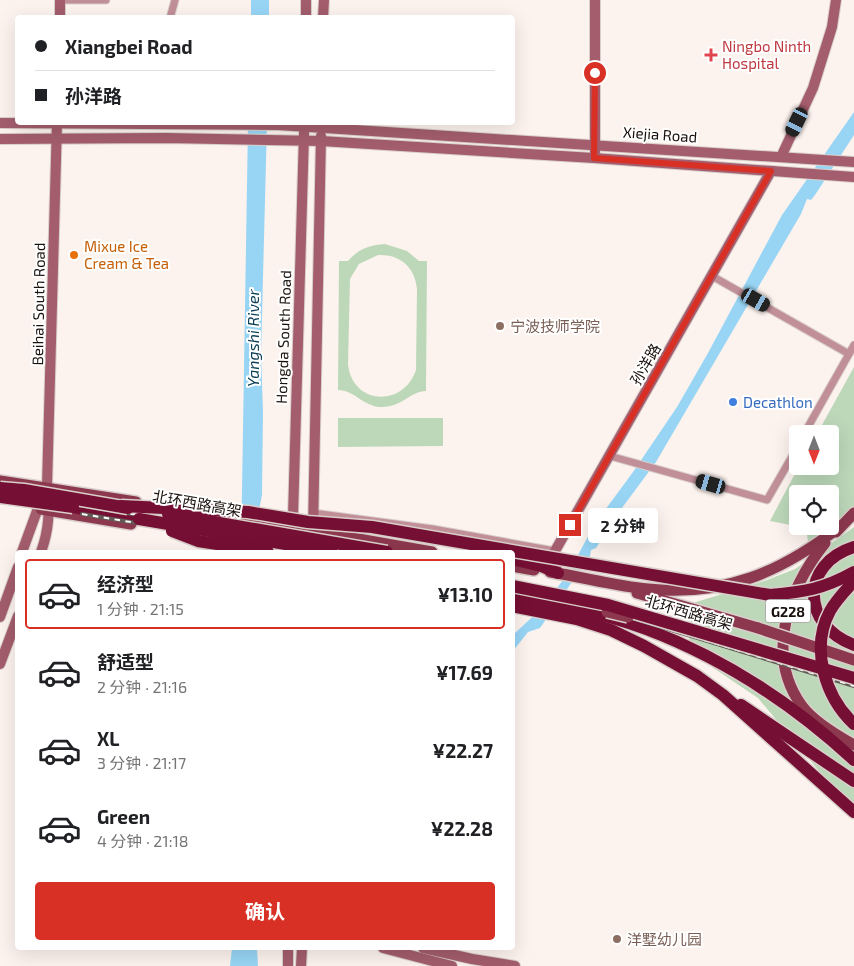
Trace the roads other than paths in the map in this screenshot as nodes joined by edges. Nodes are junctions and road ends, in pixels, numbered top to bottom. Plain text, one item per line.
1 (60, 0) edge
2 (106, 0) edge
3 (175, 0) edge
4 (306, 0) edge
5 (324, 0) edge
6 (595, 0) edge
7 (836, 0) edge
8 (60, 15) edge
9 (171, 15) edge
10 (306, 15) edge
11 (323, 15) edge
12 (0, 123) edge
13 (15, 123) edge
14 (57, 125) edge
15 (234, 125) edge
16 (278, 125) edge
17 (304, 125) edge
18 (321, 125) edge
19 (0, 139) edge
20 (57, 139) junction
21 (304, 140) junction
22 (321, 141) junction
23 (595, 145) junction
24 (781, 157) junction
25 (594, 158) junction
26 (852, 162) edge
27 (771, 171) junction
28 (850, 177) edge
29 (712, 276) junction
30 (854, 345) edge
31 (849, 354) junction
32 (809, 425) edge
33 (610, 456) junction
34 (789, 462) edge
35 (0, 481) edge
36 (47, 487) junction
37 (0, 488) edge
38 (0, 497) edge
39 (0, 501) edge
40 (121, 506) junction
41 (44, 509) junction
42 (854, 513) edge
43 (139, 519) junction
44 (311, 522) junction
45 (841, 526) junction
46 (291, 528) junction
47 (854, 547) edge
48 (23, 550) edge
49 (42, 550) edge
50 (271, 550) edge
51 (292, 550) edge
52 (313, 550) edge
53 (320, 550) edge
54 (376, 550) edge
55 (424, 550) edge
56 (467, 550) edge
57 (507, 550) edge
58 (515, 551) edge
59 (555, 552) junction
60 (515, 560) edge
61 (515, 566) edge
62 (854, 572) edge
63 (558, 573) junction
64 (15, 575) edge
65 (515, 578) edge
66 (594, 581) junction
67 (854, 581) edge
68 (515, 587) edge
69 (515, 591) edge
70 (515, 597) edge
71 (515, 607) edge
72 (0, 617) edge
73 (15, 624) edge
74 (854, 645) edge
75 (854, 660) edge
76 (0, 664) edge
77 (854, 670) edge
78 (854, 678) edge
79 (854, 684) edge
80 (723, 696) junction
81 (854, 724) edge
82 (854, 745) edge
83 (854, 760) edge
84 (854, 781) edge
85 (854, 812) edge
86 (288, 950) edge
87 (302, 950) edge
88 (390, 950) edge
89 (432, 950) edge
90 (288, 966) edge
91 (301, 966) edge
92 (452, 966) edge
93 (515, 966) edge

1 - 2 street
1 - 8 main road
3 - 9 street
4 - 10 main road
5 - 11 main road
6 - 23 main road
7 - 24 main road
12 - 13 main road
14 - 20 main road, Beihai South Road
15 - 16 main road, Xiejia Road
17 - 21 main road, Hongda South Road
18 - 22 main road
18 - 23 main road, Xiejia Road
19 - 20 main road
20 - 21 main road, Xiejia Road
20 - 36 main road, Beihai South Road
21 - 22 main road, Xiejia Road
21 - 46 main road, Hongda South Road
22 - 25 main road, Xiejia Road
22 - 44 main road
23 - 24 main road, Xiejia Road
23 - 25 main road
24 - 26 main road, Xiejia Road
25 - 27 main road, Xiejia Road
27 - 28 main road, Xiejia Road
27 - 29 main road, 孙洋路
29 - 31 street
29 - 33 main road, 孙洋路
30 - 31 street
31 - 32 street
33 - 34 street
33 - 59 main road, 孙洋路
35 - 36 main road
36 - 41 main road
36 - 46 main road
37 - 40 highway, 北环西路高架, bridge
38 - 43 highway, 北环西路高架, bridge
39 - 41 main road
40 - 44 highway, bridge
40 - 54 highway, 北环西路高架, bridge
41 - 48 main road
41 - 49 main road
41 - 50 main road
42 - 45 main road, G228
43 - 50 highway, bridge
43 - 53 highway, 北环西路高架, bridge
44 - 46 main road
44 - 52 main road
44 - 55 main road
44 - 56 highway, bridge
44 - 57 highway, bridge
44 - 59 street
45 - 66 main road
45 - 82 main road, G228
46 - 51 main road, Hongda South Road
47 - 74 highway, bridge
58 - 62 highway, bridge
59 - 63 main road
60 - 63 highway
61 - 63 main road
63 - 66 main road
64 - 72 main road
65 - 77 highway, 北环西路高架
66 - 75 main road, bridge
67 - 81 highway, bridge
68 - 78 highway, 北环西路高架, bridge
69 - 79 main road, bridge
70 - 83 highway
71 - 80 highway
73 - 76 main road
80 - 84 highway
80 - 85 highway
86 - 90 main road
87 - 91 main road
88 - 92 main road
89 - 93 main road

